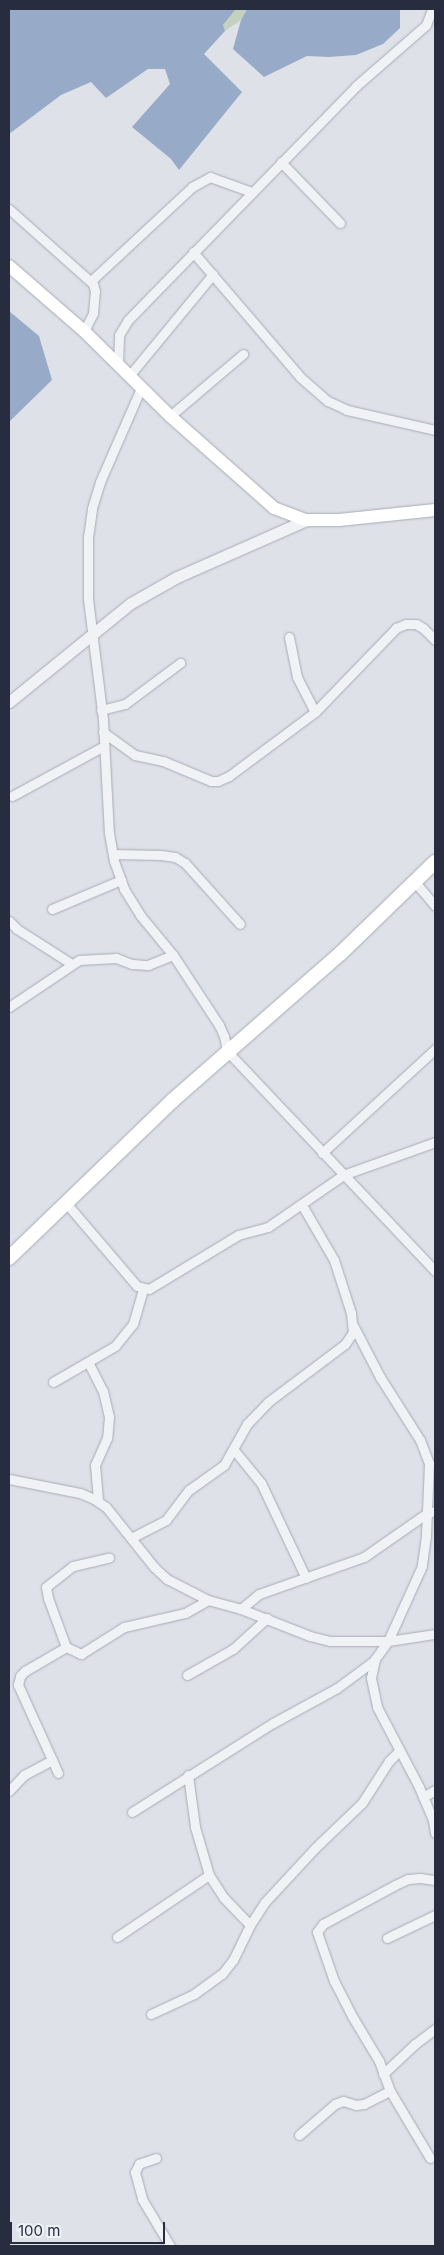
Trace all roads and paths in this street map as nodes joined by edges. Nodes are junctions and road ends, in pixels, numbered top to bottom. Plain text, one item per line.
1 (432, 9) edge
2 (281, 162) junction
3 (252, 192) junction
4 (9, 209) edge
5 (340, 223) dead end
6 (193, 252) junction
7 (9, 266) edge
8 (213, 274) junction
9 (91, 282) junction
10 (84, 332) junction
11 (243, 354) dead end
12 (118, 366) junction
13 (129, 376) junction
14 (141, 388) junction
15 (170, 416) junction
16 (435, 430) edge
17 (435, 510) edge
18 (306, 520) junction
19 (92, 634) junction
20 (289, 637) dead end
21 (435, 640) edge
22 (180, 663) dead end
23 (9, 702) edge
24 (102, 710) junction
25 (315, 712) junction
26 (103, 732) junction
27 (104, 746) junction
28 (12, 796) dead end
29 (113, 854) junction
30 (435, 862) edge
31 (121, 880) junction
32 (415, 882) junction
33 (435, 906) edge
34 (52, 909) dead end
35 (9, 921) edge
36 (240, 924) dead end
37 (173, 955) junction
38 (72, 964) junction
39 (9, 1007) edge
40 (435, 1049) edge
41 (226, 1051) junction
42 (435, 1142) edge
43 (322, 1153) junction
44 (343, 1175) junction
45 (66, 1203) junction
46 (302, 1205) junction
47 (9, 1258) edge
48 (435, 1271) edge
49 (143, 1289) junction
50 (353, 1325) junction
51 (88, 1362) junction
52 (54, 1382) dead end
53 (234, 1450) junction
54 (9, 1479) edge
55 (98, 1502) junction
56 (431, 1512) edge
57 (131, 1538) junction
58 (109, 1558) dead end
59 (306, 1578) junction
60 (208, 1600) junction
61 (241, 1609) junction
62 (267, 1618) junction
63 (435, 1634) edge
64 (388, 1641) junction
65 (66, 1647) junction
66 (375, 1660) junction
67 (187, 1675) dead end
68 (399, 1751) junction
69 (52, 1760) junction
70 (58, 1773) dead end
71 (188, 1775) junction
72 (435, 1790) edge
73 (9, 1791) edge
74 (423, 1797) junction
75 (132, 1812) dead end
76 (435, 1833) edge
77 (209, 1874) junction
78 (435, 1880) edge
79 (435, 1915) edge
80 (250, 1925) junction
81 (117, 1937) dead end
82 (387, 1938) dead end
83 (151, 2014) dead end
84 (435, 2029) edge
85 (383, 2074) junction
86 (390, 2092) junction
87 (299, 2135) dead end
88 (156, 2158) dead end
89 (430, 2158) dead end
90 (170, 2246) edge

1 - 2 street
2 - 3 street
2 - 5 street
3 - 6 street
3 - 9 street
4 - 9 street
6 - 8 street
6 - 12 street
7 - 10 main road
8 - 13 street
8 - 16 street
9 - 10 street
10 - 12 main road
11 - 15 street
12 - 13 main road
13 - 14 main road
14 - 15 main road
14 - 19 street
15 - 18 main road
17 - 18 main road
18 - 19 street
19 - 23 street
19 - 24 street
20 - 25 street
21 - 25 street
22 - 24 street
24 - 26 street
25 - 26 street
26 - 27 street
27 - 28 street
27 - 29 street
29 - 31 street
29 - 36 street
30 - 32 main road
31 - 34 street
31 - 37 street
32 - 33 street
32 - 41 main road
35 - 38 street
37 - 38 street
37 - 41 street
38 - 39 street
40 - 43 street
41 - 43 street
41 - 45 main road
42 - 44 street
43 - 44 street
44 - 46 street
44 - 48 street
45 - 47 main road
45 - 49 street
46 - 49 street
46 - 50 street
49 - 51 street
50 - 53 street
50 - 56 street
51 - 52 street
51 - 55 street
53 - 57 street
53 - 59 street
54 - 55 street
55 - 57 street
56 - 59 street
56 - 64 street
57 - 60 street
58 - 65 street
59 - 61 street
60 - 61 street
60 - 65 street
61 - 62 street
62 - 64 street
62 - 67 street
63 - 64 street
64 - 66 street
65 - 69 street
66 - 68 street
66 - 71 street
68 - 74 street
68 - 80 street
69 - 70 street
69 - 73 street
71 - 75 street
71 - 77 street
72 - 74 street
74 - 76 street
77 - 80 street
77 - 81 street
78 - 85 street
79 - 82 street
80 - 83 street
84 - 85 street
85 - 86 street
86 - 87 street
86 - 89 street
88 - 90 street

